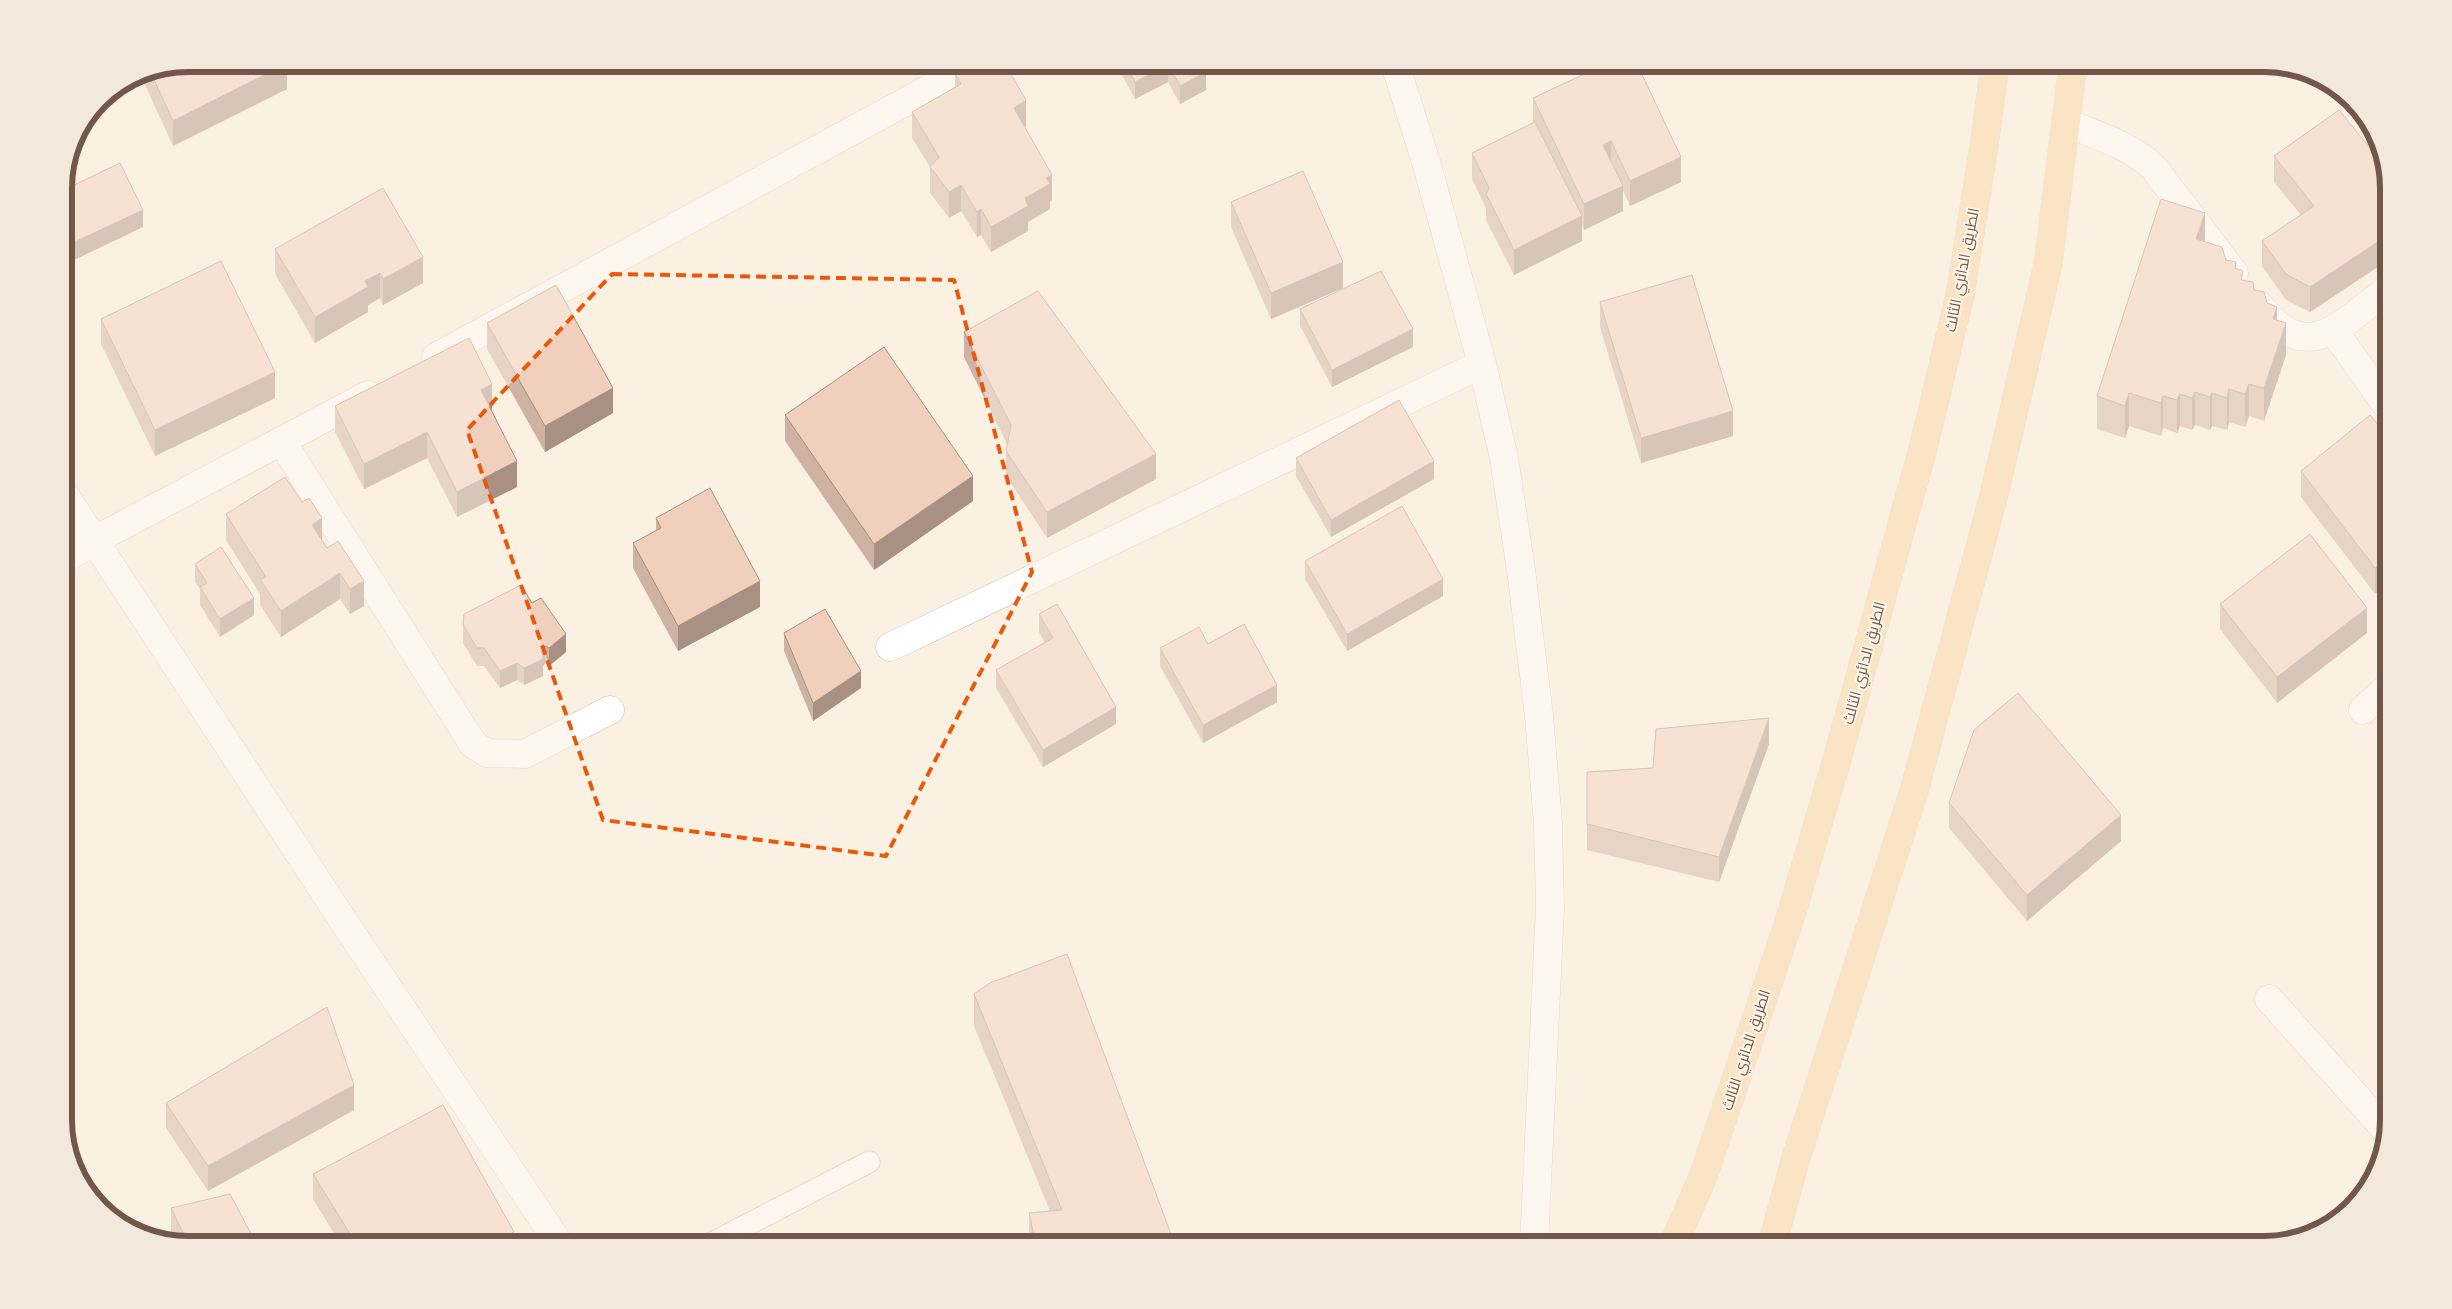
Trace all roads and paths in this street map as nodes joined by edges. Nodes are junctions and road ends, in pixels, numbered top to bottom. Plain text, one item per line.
1 (960, 72) edge
2 (1398, 72) edge
3 (1994, 72) edge
4 (2072, 72) edge
5 (2067, 123) junction
6 (2379, 296) edge
7 (2333, 330) junction
8 (1482, 364) junction
9 (412, 371) edge
10 (386, 385) edge
11 (2379, 395) edge
12 (282, 442) junction
13 (73, 509) edge
14 (93, 541) junction
15 (73, 553) edge
16 (890, 647) dead end
17 (2380, 695) edge
18 (610, 710) dead end
19 (2363, 710) dead end
20 (2269, 999) dead end
21 (2380, 1123) edge
22 (868, 1162) dead end
23 (554, 1236) edge
24 (725, 1236) edge
25 (1534, 1236) edge
26 (1677, 1236) edge
27 (1774, 1236) edge

1 - 9 street
2 - 8 street
3 - 26 main road, الطريق الدائري الثالث
4 - 5 main road
5 - 7 street
5 - 27 main road
6 - 7 street
7 - 11 street
8 - 16 street
8 - 25 street
10 - 12 street
12 - 14 street
12 - 18 street
13 - 14 street
14 - 15 street
14 - 23 street
17 - 19 street
20 - 21 street
22 - 24 lane

